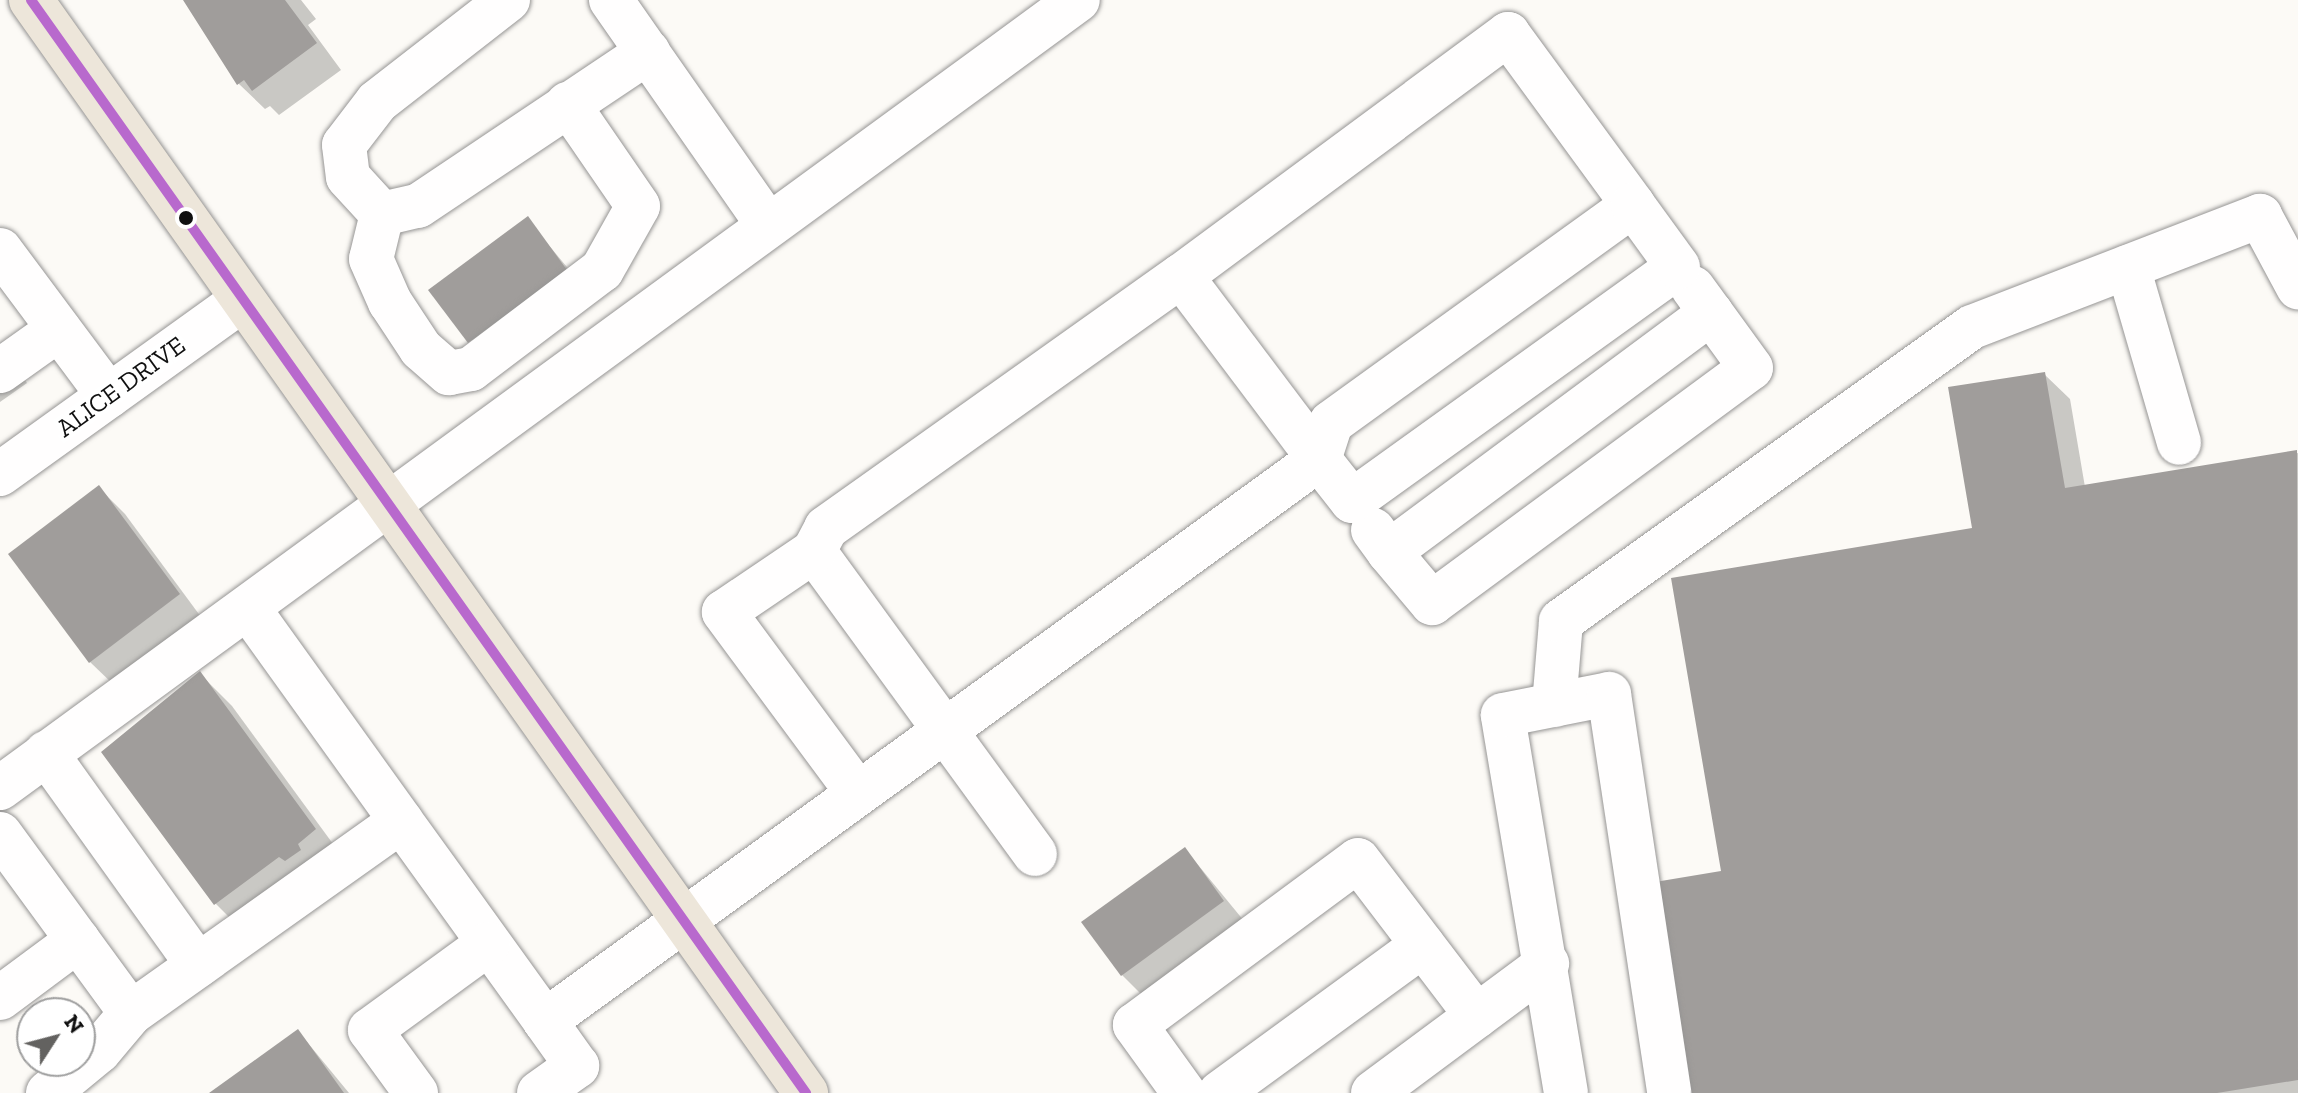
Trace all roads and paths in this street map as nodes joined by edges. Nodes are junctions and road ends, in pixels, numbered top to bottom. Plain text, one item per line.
1 (31, 0) edge
2 (508, 0) edge
3 (611, 0) edge
4 (1078, 0) edge
5 (648, 52) junction
6 (568, 104) junction
7 (1633, 205) junction
8 (382, 214) junction
9 (767, 224) junction
10 (0, 250) edge
11 (1678, 267) junction
12 (2128, 267) junction
13 (1181, 276) junction
14 (2298, 287) edge
15 (242, 300) junction
16 (1711, 313) junction
17 (59, 329) junction
18 (0, 371) edge
19 (109, 396) junction
20 (2179, 443) dead end
21 (1319, 459) junction
22 (0, 474) edge
23 (1352, 501) junction
24 (388, 509) junction
25 (814, 551) junction
26 (1389, 552) junction
27 (248, 608) junction
28 (1554, 705) junction
29 (945, 730) junction
30 (46, 753) junction
31 (0, 788) edge
32 (857, 792) junction
33 (401, 821) junction
34 (0, 834) edge
35 (1035, 854) dead end
36 (683, 921) junction
37 (78, 940) junction
38 (488, 944) junction
39 (1423, 945) junction
40 (1547, 964) junction
41 (198, 965) junction
42 (0, 998) edge
43 (131, 1013) junction
44 (1477, 1016) junction
45 (545, 1021) junction
46 (59, 1090) edge
47 (416, 1093) edge
48 (539, 1093) edge
49 (806, 1093) edge
50 (1184, 1093) edge
51 (1220, 1093) edge
52 (1373, 1093) edge
53 (1566, 1093) edge
54 (1669, 1093) edge

1 - 15 main road
2 - 8 street
3 - 5 street
4 - 9 street
5 - 6 street
5 - 9 street
6 - 8 street
6 - 8 street
7 - 11 street
7 - 13 street
7 - 21 street
9 - 24 street
10 - 17 street
11 - 16 street
11 - 23 street
12 - 14 street
12 - 20 street
12 - 28 street
13 - 21 street
13 - 25 street
15 - 19 street, ALICE DRIVE
15 - 24 main road
16 - 26 street
16 - 26 street
17 - 18 street
17 - 19 street
19 - 22 street, ALICE DRIVE
21 - 23 street
21 - 29 street
23 - 26 street
24 - 27 street
24 - 36 main road
25 - 29 street
25 - 32 street
27 - 30 street
27 - 33 street
28 - 40 street
28 - 54 street
29 - 32 street
29 - 35 street
30 - 31 street
30 - 41 street
32 - 36 street
33 - 38 street
33 - 41 street
34 - 37 street
36 - 45 street
36 - 49 main road
37 - 42 street
37 - 43 street
38 - 45 street
38 - 47 street
39 - 44 street
39 - 50 street
39 - 51 street
40 - 44 street
40 - 53 street
41 - 43 street
43 - 46 street
44 - 52 street
45 - 48 street

